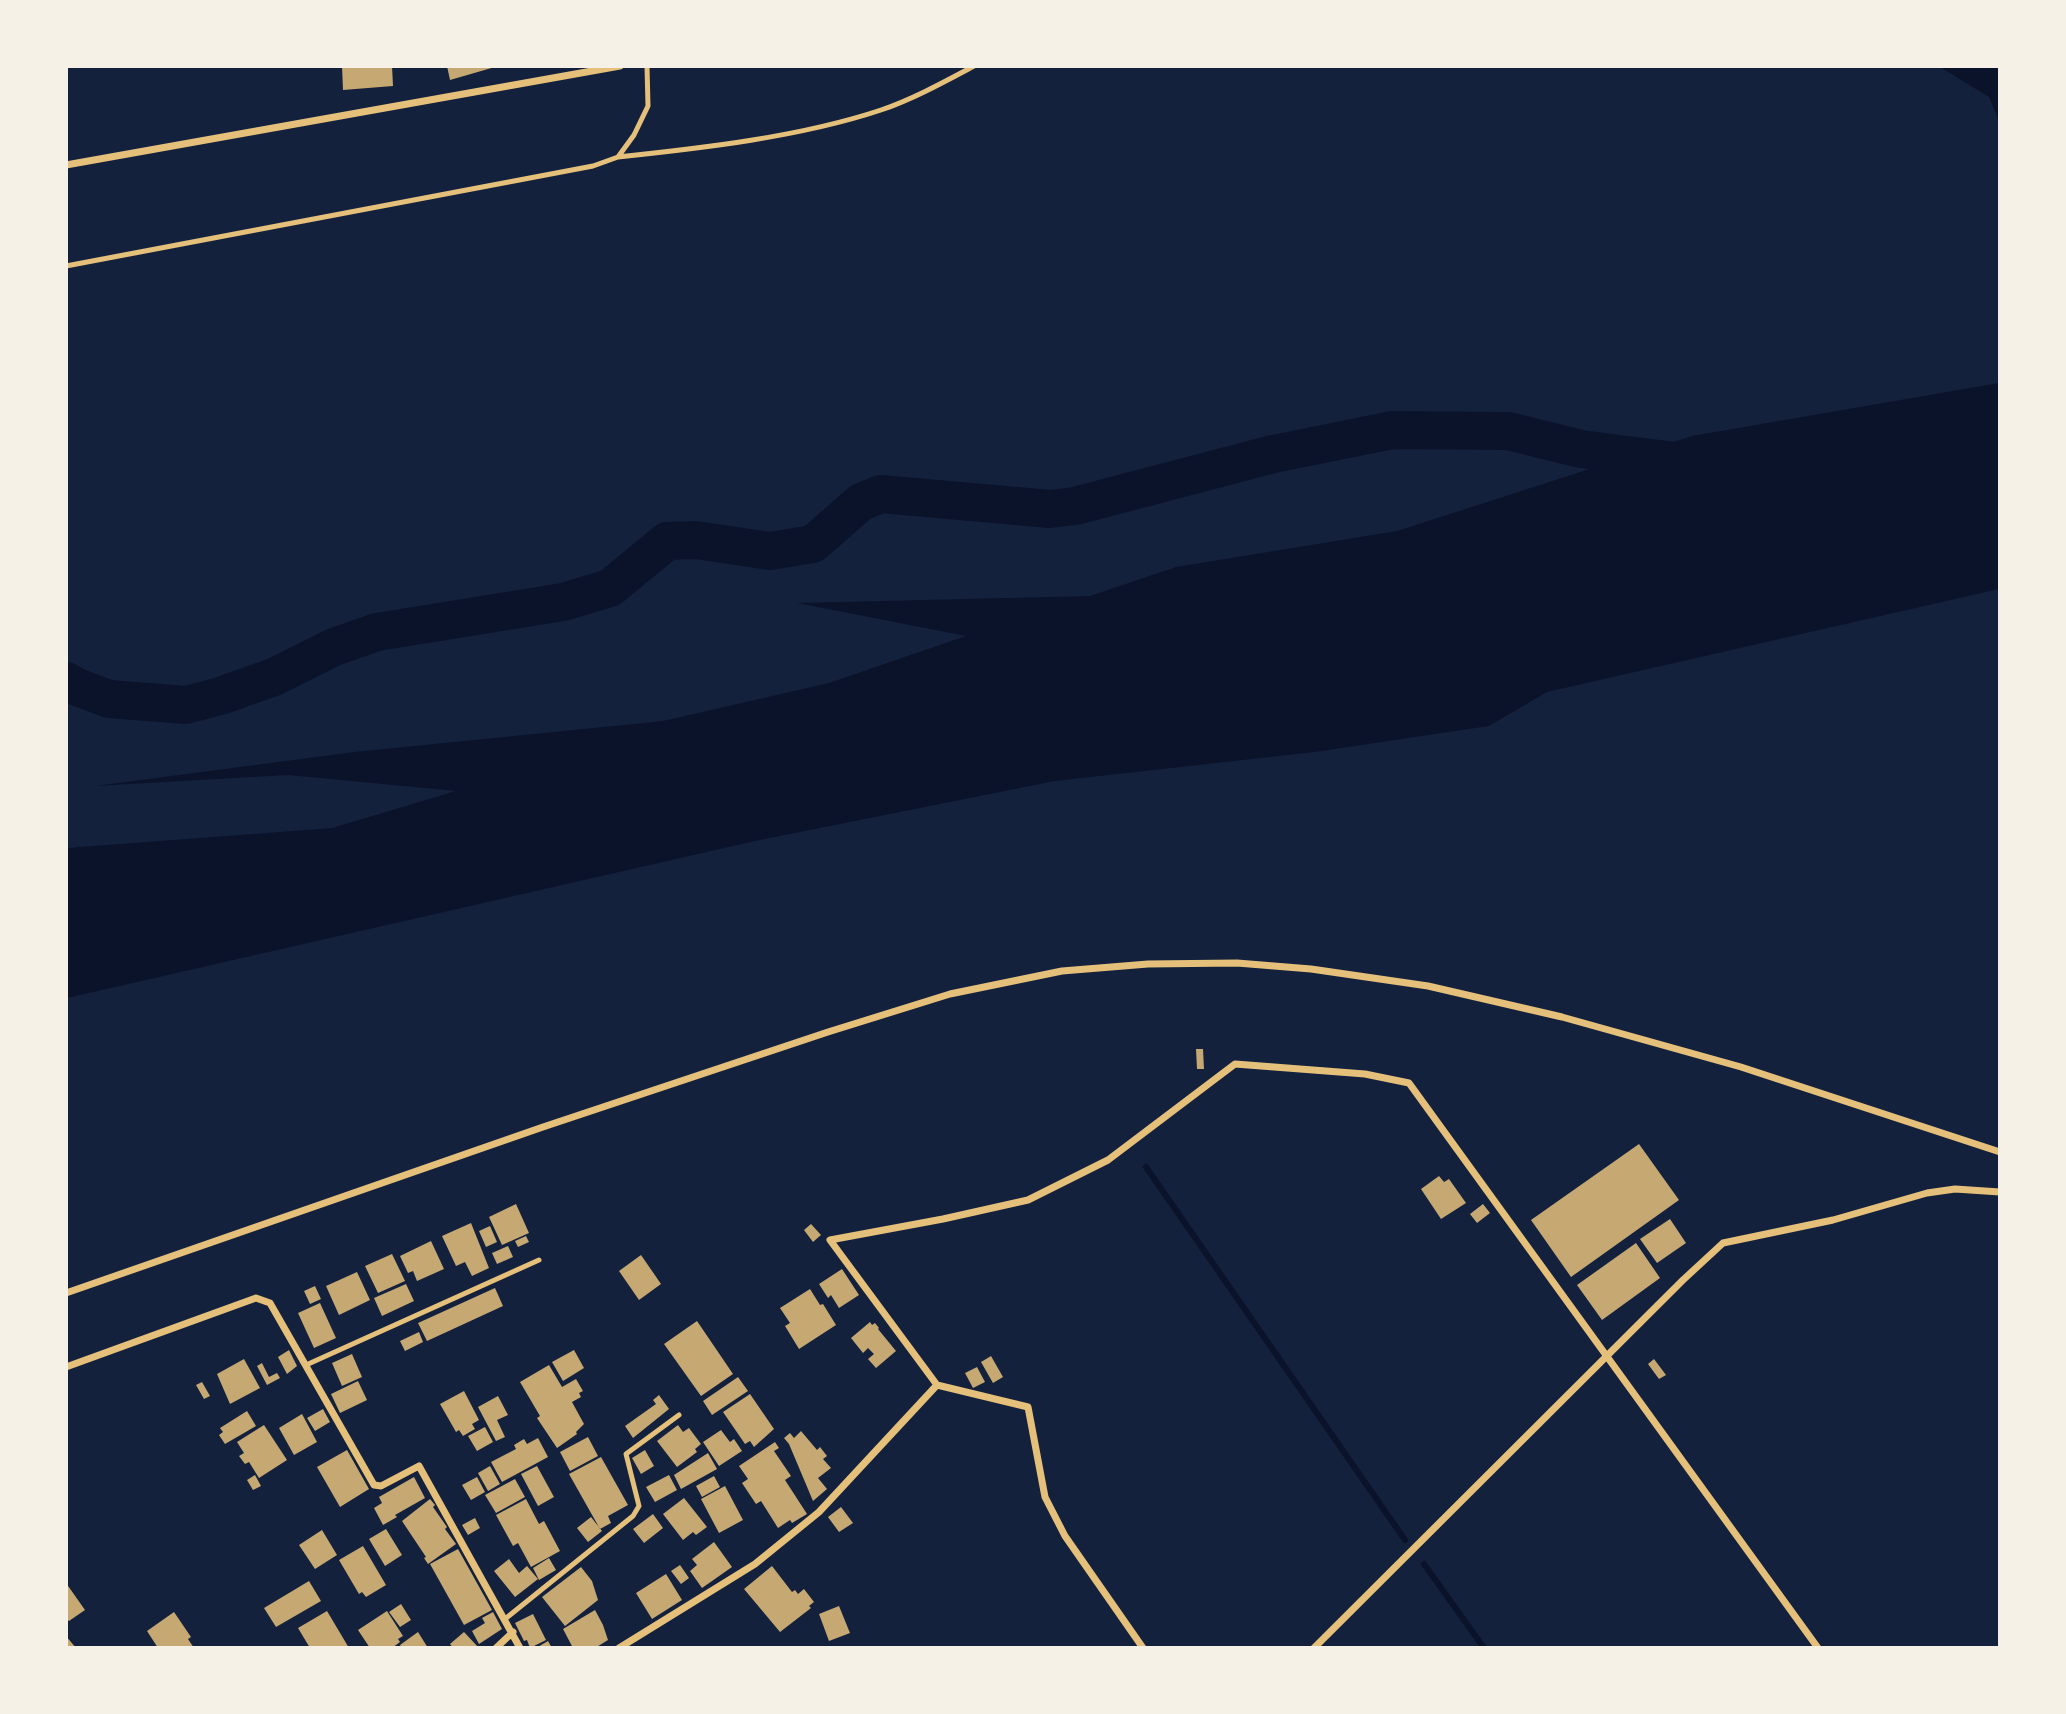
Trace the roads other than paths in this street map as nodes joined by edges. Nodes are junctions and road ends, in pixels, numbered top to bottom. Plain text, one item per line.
1 (620, 66) edge
2 (647, 66) edge
3 (974, 66) edge
4 (618, 157) junction
5 (66, 165) edge
6 (66, 266) edge
7 (2000, 1152) edge
8 (2000, 1192) edge
9 (539, 1260) dead end
10 (66, 1293) edge
11 (1607, 1356) junction
12 (306, 1365) junction
13 (66, 1367) edge
14 (937, 1385) junction
15 (679, 1415) dead end
16 (505, 1619) junction
17 (513, 1632) junction
18 (496, 1647) edge
19 (520, 1647) edge
20 (619, 1647) edge
21 (1143, 1647) edge
22 (1314, 1647) edge
23 (1818, 1647) edge

1 - 5 street
2 - 4 lane
3 - 4 lane
4 - 6 lane
7 - 10 street
8 - 11 street
9 - 12 lane
11 - 14 street
11 - 22 street
11 - 23 street
12 - 13 street
12 - 16 street
14 - 20 street
14 - 21 street
15 - 16 lane
16 - 17 street
17 - 18 street
17 - 19 street

